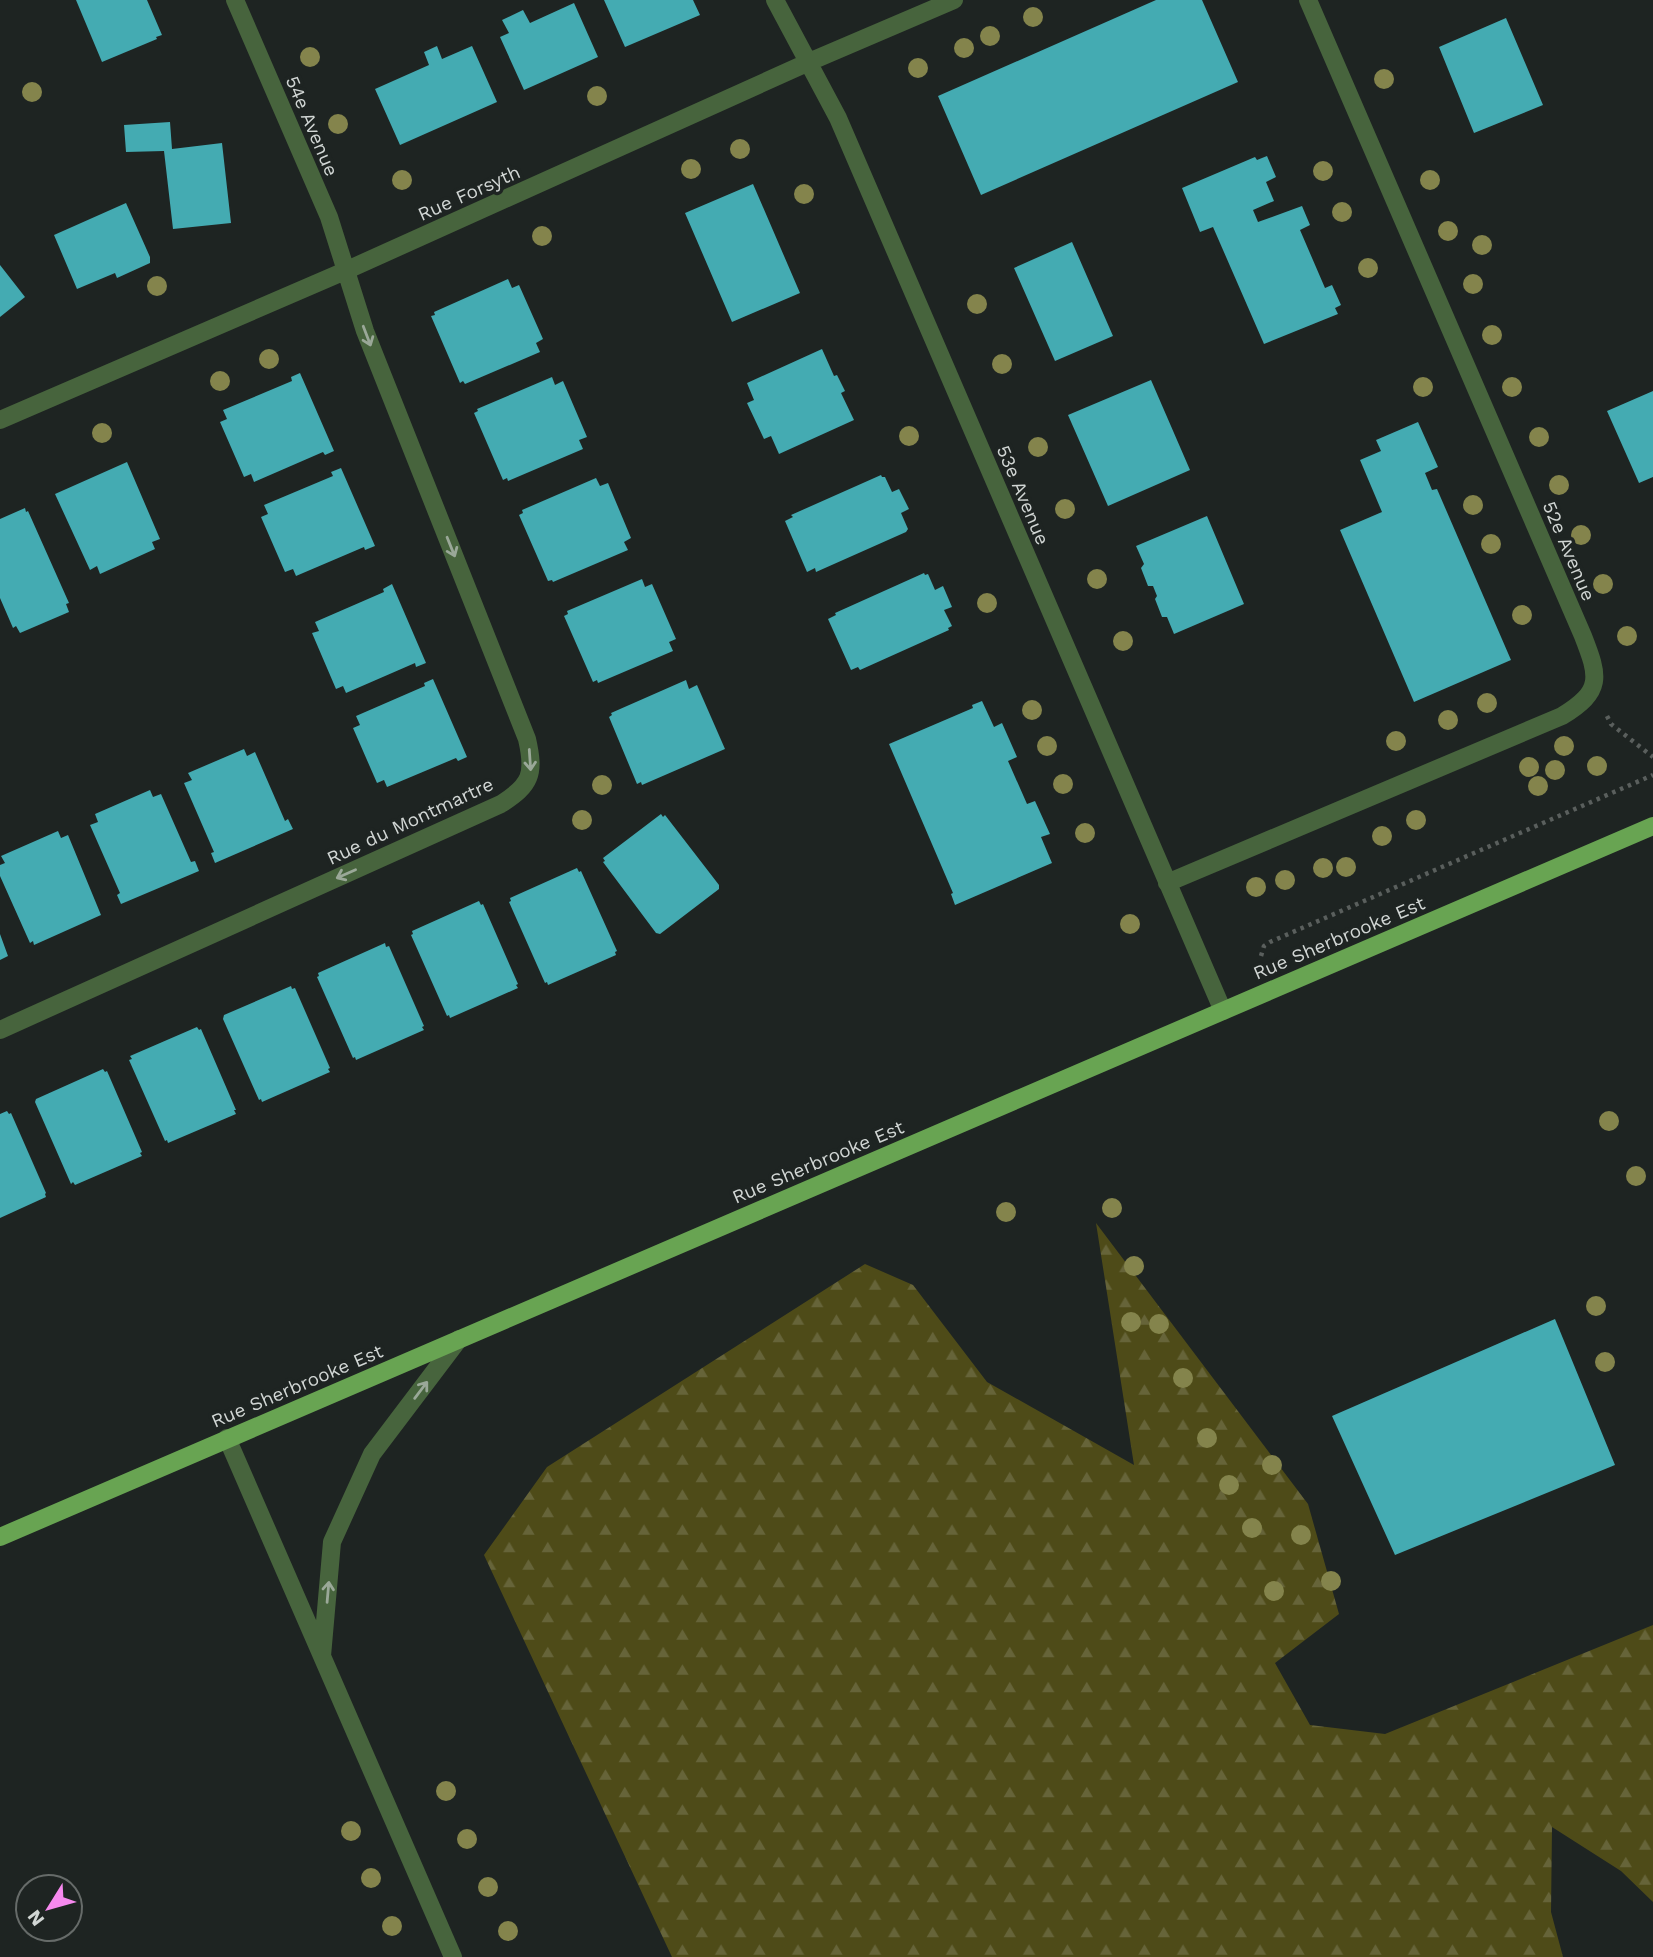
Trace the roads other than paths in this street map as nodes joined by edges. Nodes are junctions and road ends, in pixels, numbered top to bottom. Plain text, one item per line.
1 (234, 0) edge
2 (775, 0) edge
3 (954, 0) edge
4 (1308, 0) edge
5 (809, 62) junction
6 (345, 271) junction
7 (0, 420) edge
8 (1653, 826) edge
9 (1167, 883) junction
10 (1223, 1011) junction
11 (0, 1030) edge
12 (459, 1339) junction
13 (227, 1438) junction
14 (0, 1536) edge
15 (322, 1660) junction
16 (453, 1957) edge

1 - 6 street, 54e Avenue
2 - 5 street, 53e Avenue
3 - 5 street, Rue Forsyth
4 - 9 street, 52e Avenue
5 - 6 street, Rue Forsyth
5 - 9 street, 53e Avenue
6 - 7 street, Rue Forsyth
6 -> 11 street, Rue du Montmartre
8 - 10 main road, Rue Sherbrooke Est
9 - 10 street, 53e Avenue
10 - 12 main road, Rue Sherbrooke Est
12 - 13 main road, Rue Sherbrooke Est
15 -> 12 street
13 - 14 main road, Rue Sherbrooke Est
13 - 15 street
15 - 16 street

